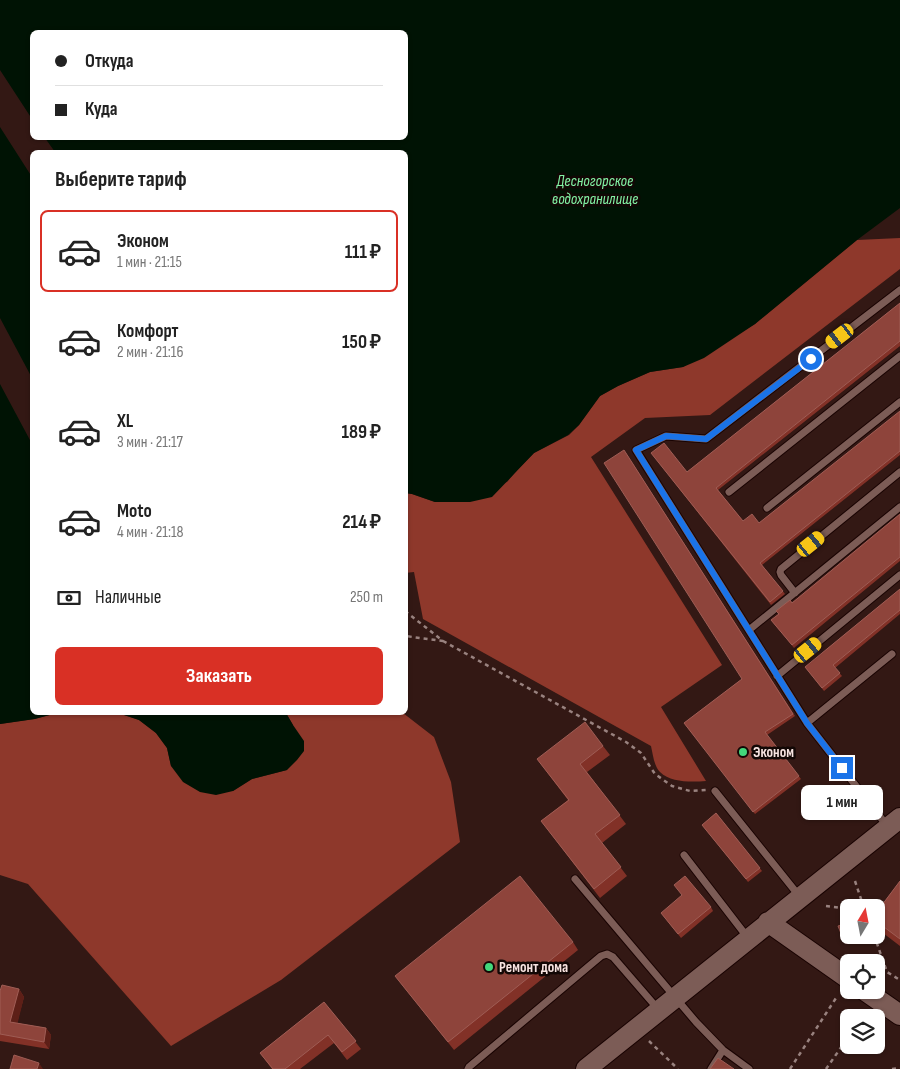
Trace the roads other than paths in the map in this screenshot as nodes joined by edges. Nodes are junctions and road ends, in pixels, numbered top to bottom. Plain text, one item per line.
1 (900, 290) edge
2 (900, 356) edge
3 (900, 402) edge
4 (900, 472) edge
5 (730, 492) dead end
6 (900, 507) edge
7 (767, 508) dead end
8 (900, 575) edge
9 (795, 593) junction
10 (749, 630) junction
11 (892, 654) dead end
12 (777, 676) junction
13 (807, 723) junction
14 (715, 791) road end
15 (894, 822) edge
16 (684, 854) dead end
17 (575, 879) edge
18 (800, 898) junction
19 (768, 922) junction
20 (748, 939) junction
21 (840, 973) edge
22 (675, 997) junction
23 (876, 999) edge
24 (658, 1010) junction
25 (900, 1016) edge
26 (723, 1050) junction
27 (468, 1069) edge
28 (586, 1069) edge
29 (711, 1069) edge
30 (750, 1069) edge

1 - 10 lane
2 - 5 lane
3 - 7 lane
4 - 9 lane
6 - 9 lane
8 - 12 lane
9 - 10 lane
10 - 12 lane
11 - 13 lane
12 - 13 lane
13 - 15 lane
14 - 18 lane
15 - 18 street
16 - 20 lane
17 - 22 lane
18 - 19 street
19 - 20 street
19 - 21 street
20 - 22 street
22 - 24 street
22 - 26 lane
23 - 25 street
24 - 27 lane
24 - 28 street
26 - 29 lane
26 - 30 lane

